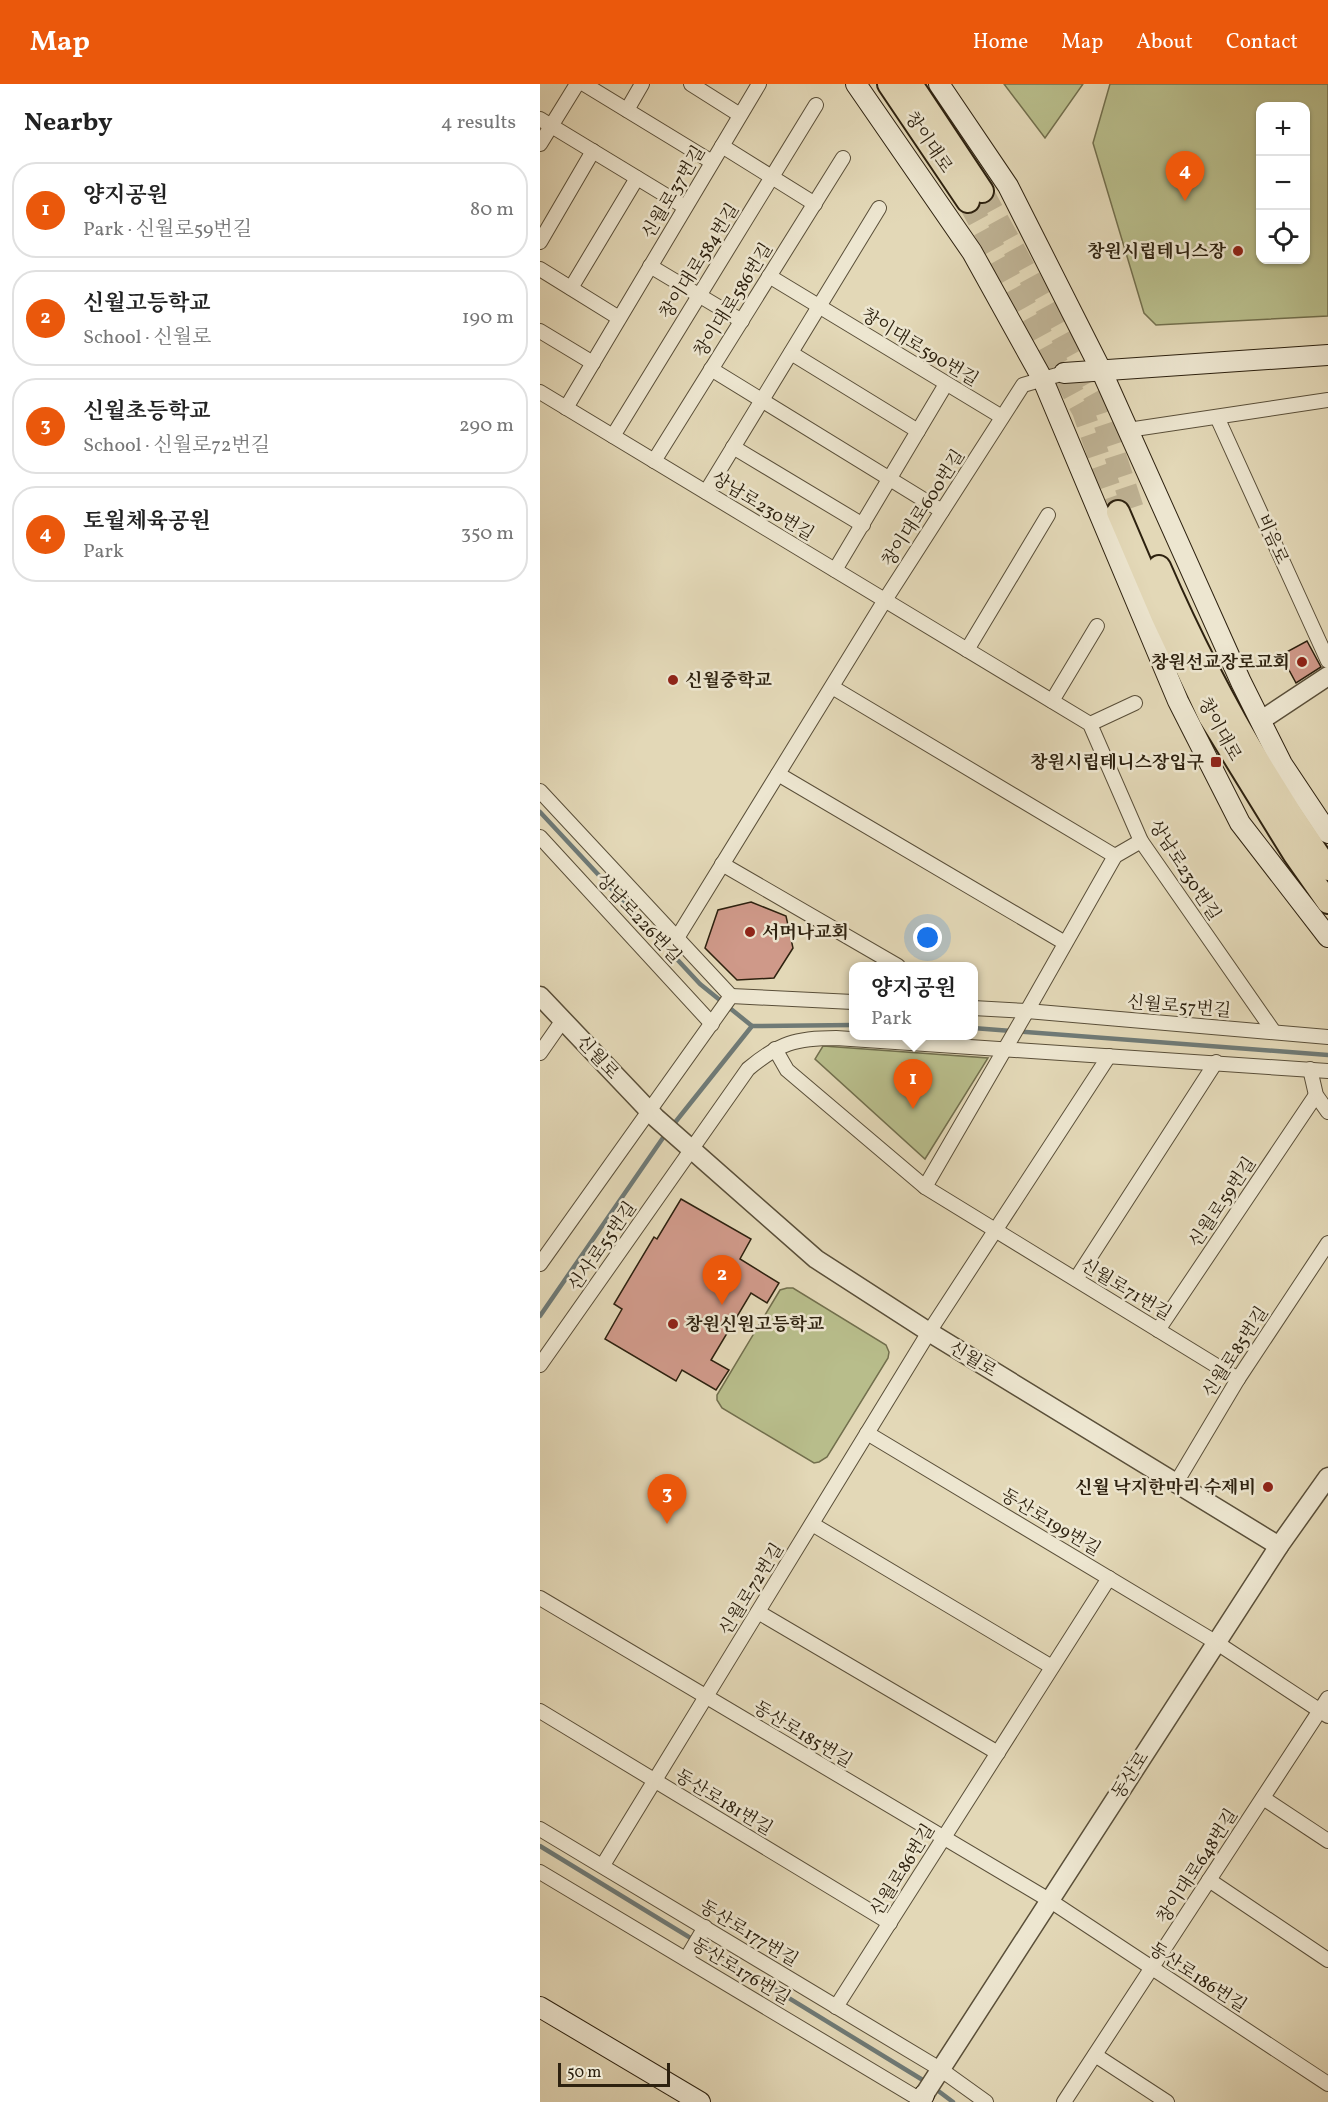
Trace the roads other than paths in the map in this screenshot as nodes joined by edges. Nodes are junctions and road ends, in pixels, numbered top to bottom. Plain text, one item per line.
1 (577, 84) edge
2 (584, 84) edge
3 (642, 84) edge
4 (759, 84) edge
5 (856, 84) edge
6 (889, 84) edge
7 (911, 84) edge
8 (939, 84) edge
9 (693, 85) edge
10 (816, 105) dead end
11 (627, 110) junction
12 (740, 115) junction
13 (546, 122) edge
14 (540, 144) edge
15 (722, 146) junction
16 (593, 151) junction
17 (843, 158) dead end
18 (712, 162) junction
19 (772, 177) junction
20 (637, 178) junction
21 (815, 204) junction
22 (685, 207) junction
23 (879, 208) dead end
24 (540, 242) edge
25 (650, 266) junction
26 (540, 269) edge
27 (769, 276) junction
28 (571, 288) junction
29 (699, 295) junction
30 (819, 307) junction
31 (619, 318) junction
32 (742, 321) junction
33 (540, 331) edge
34 (790, 353) junction
35 (1328, 355) edge
36 (593, 363) junction
37 (711, 369) junction
38 (1102, 372) junction
39 (1064, 374) joint
40 (1042, 380) junction
41 (946, 384) junction
42 (540, 392) edge
43 (762, 401) junction
44 (1327, 403) edge
45 (566, 408) junction
46 (1002, 417) junction
47 (1217, 417) junction
48 (1128, 430) junction
49 (918, 431) junction
50 (613, 436) junction
51 (733, 447) junction
52 (654, 461) junction
53 (890, 479) junction
54 (706, 492) junction
55 (942, 511) junction
56 (1048, 515) dead end
57 (862, 525) junction
58 (835, 570) junction
59 (885, 600) junction
60 (1096, 626) dead end
61 (967, 650) junction
62 (1328, 661) edge
63 (1328, 676) edge
64 (832, 687) junction
65 (1052, 701) junction
66 (1135, 703) dead end
67 (1260, 721) junction
68 (1090, 724) junction
69 (778, 774) junction
70 (540, 792) edge
71 (1328, 833) edge
72 (540, 837) edge
73 (1141, 842) junction
74 (1115, 856) junction
75 (722, 864) junction
76 (1328, 869) edge
77 (1328, 903) edge
78 (1328, 937) edge
79 (677, 938) junction
80 (1065, 943) junction
81 (891, 962) edge
82 (540, 996) edge
83 (731, 996) junction
84 (849, 1002) edge
85 (978, 1009) edge
86 (1024, 1016) junction
87 (715, 1018) junction
88 (563, 1020) junction
89 (1274, 1032) junction
90 (1328, 1037) edge
91 (849, 1038) edge
92 (946, 1040) edge
93 (1008, 1045) junction
94 (775, 1049) junction
95 (540, 1053) edge
96 (1109, 1056) junction
97 (1216, 1062) junction
98 (1310, 1069) junction
99 (1328, 1071) edge
100 (1316, 1095) junction
101 (1328, 1113) edge
102 (653, 1114) junction
103 (690, 1147) junction
104 (925, 1187) junction
105 (995, 1230) junction
106 (1328, 1243) edge
107 (540, 1264) edge
108 (1076, 1279) junction
109 (1158, 1330) junction
110 (929, 1332) junction
111 (540, 1365) edge
112 (1238, 1378) junction
113 (867, 1433) junction
114 (1328, 1477) edge
115 (1176, 1483) junction
116 (812, 1524) junction
117 (1280, 1546) junction
118 (1109, 1578) junction
119 (540, 1598) edge
120 (758, 1612) junction
121 (1217, 1642) junction
122 (1052, 1667) junction
123 (706, 1697) junction
124 (1328, 1698) edge
125 (540, 1711) edge
126 (1324, 1713) edge
127 (998, 1753) junction
128 (655, 1780) junction
129 (1263, 1798) junction
130 (540, 1828) edge
131 (944, 1839) junction
132 (1328, 1841) edge
133 (603, 1865) junction
134 (540, 1872) edge
135 (1209, 1880) junction
136 (1048, 1900) junction
137 (890, 1923) junction
138 (703, 1931) junction
139 (687, 1957) junction
140 (1328, 1960) edge
141 (1151, 1968) junction
142 (540, 2007) edge
143 (836, 2007) junction
144 (1095, 2055) junction
145 (938, 2072) junction
146 (1328, 2084) edge
147 (922, 2100) edge
148 (700, 2102) edge
149 (986, 2102) edge
150 (1064, 2102) edge
151 (1167, 2102) edge

1 - 13 street
2 - 11 street
3 - 11 street
4 - 12 street, 신월로37번길
5 - 40 main road
6 - 7 main road, 창이대로
8 - 38 main road
9 - 12 street
10 - 19 street, 창이대로584번길
11 - 18 street
12 - 15 street, 신월로37번길
13 - 14 street
13 - 16 street
15 - 18 street, 신월로37번길
15 - 19 street
16 - 20 street
16 - 24 street
17 - 21 street, 창이대로586번길
18 - 22 street, 신월로37번길
19 - 21 street
19 - 29 street, 창이대로584번길
20 - 22 street
20 - 28 street
21 - 27 street, 창이대로586번길
22 - 25 street, 신월로37번길
23 - 30 street
25 - 29 street
25 - 31 street, 신월로37번길
26 - 28 street
27 - 30 street, 창이대로590번길
27 - 32 street, 창이대로586번길
28 - 31 street
29 - 32 street
29 - 50 street, 창이대로584번길
30 - 34 street
30 - 41 street, 창이대로590번길
31 - 36 street, 신월로37번길
32 - 37 street, 창이대로586번길
33 - 36 street
34 - 43 street
34 - 49 street
35 - 38 main road
36 - 45 street, 신월로37번길
37 - 43 street
37 - 52 street, 창이대로586번길
38 - 39 main road
38 - 48 main road
39 - 40 street, 창이대로600번길
40 - 46 street, 창이대로600번길
40 - 78 main road
41 - 46 street, 창이대로590번길
41 - 49 street
42 - 45 street, 상남로230번길
43 - 51 street
43 - 53 street
44 - 47 street
45 - 50 street, 상남로230번길
46 - 55 street, 창이대로600번길
47 - 48 street
47 - 62 street, 비음로
48 - 67 main road
49 - 53 street
50 - 52 street, 상남로230번길
51 - 54 street
51 - 57 street
52 - 54 street, 상남로230번길
53 - 55 street
53 - 57 street
54 - 58 street, 상남로230번길
55 - 59 street, 창이대로600번길
56 - 61 street
57 - 58 street
58 - 59 street, 상남로230번길
59 - 61 street, 상남로230번길
59 - 64 street, 창이대로600번길
60 - 65 street
61 - 65 street, 상남로230번길
63 - 67 street
64 - 69 street, 창이대로600번길
64 - 74 street
65 - 68 street, 상남로230번길
66 - 68 street
67 - 71 main road
68 - 73 street, 상남로230번길
69 - 75 street, 창이대로600번길
69 - 80 street
70 - 79 street
72 - 87 street, 상남로226번길
73 - 74 street
73 - 89 street, 상남로230번길
74 - 80 street
75 - 79 street, 창이대로600번길
75 - 81 street
76 - 77 main road, 창이대로
79 - 83 street
80 - 86 street
82 - 88 street, 신월로
83 - 84 street
83 - 87 street
85 - 86 street, 신월로57번길
86 - 89 street, 신월로57번길
86 - 93 street
87 - 102 street
88 - 95 street
88 - 102 street, 신월로
89 - 90 street, 신월로57번길
91 - 94 street
92 - 93 street
93 - 96 street
93 - 104 street
94 - 103 street
94 - 104 street
96 - 97 street
96 - 105 street
97 - 98 street
97 - 108 street
98 - 99 street
98 - 100 street
100 - 101 street
100 - 109 street, 신월로59번길
102 - 103 street, 신월로
102 - 107 street
103 - 110 street, 신월로
103 - 111 street, 신사로55번길
104 - 105 street
105 - 108 street, 신월로71번길
105 - 110 street
106 - 112 street, 신월로85번길
108 - 109 street, 신월로71번길
109 - 112 street, 신월로71번길
110 - 113 street, 신월로72번길
110 - 115 street, 신월로
112 - 115 street, 신월로85번길
113 - 116 street, 신월로72번길
113 - 118 street, 동산로199번길
114 - 117 street, 동산로
115 - 117 street, 신월로
116 - 120 street, 신월로72번길
116 - 122 street
117 - 121 street, 동산로
118 - 121 street, 동산로199번길
118 - 122 street, 신월로86번길
119 - 123 street, 동산로185번길
120 - 123 street, 신월로72번길
120 - 127 street
121 - 126 street, 동산로199번길
121 - 136 street, 동산로
122 - 127 street, 신월로86번길
123 - 128 street, 신월로72번길
123 - 131 street, 동산로185번길
124 - 126 street, 창이대로648번길
125 - 128 street, 동산로181번길
126 - 129 street, 창이대로648번길
127 - 131 street, 신월로86번길
128 - 133 street, 신월로72번길
128 - 137 street, 동산로181번길
129 - 132 street
129 - 135 street, 창이대로648번길
130 - 133 street, 동산로177번길
131 - 136 street, 동산로185번길
131 - 137 street, 신월로86번길
133 - 138 street, 동산로177번길
134 - 139 street, 동산로176번길
135 - 140 street
135 - 141 street, 창이대로648번길
136 - 141 street, 동산로186번길
136 - 145 street, 동산로
137 - 143 street, 신월로86번길
138 - 139 street
138 - 143 street, 동산로177번길
139 - 147 street, 동산로176번길
141 - 144 street, 창이대로648번길
141 - 146 street, 동산로186번길
142 - 148 main road
143 - 145 street, 동산로177번길
144 - 150 street, 창이대로648번길
144 - 151 street
145 - 147 street, 동산로
145 - 149 street, 동산로177번길

